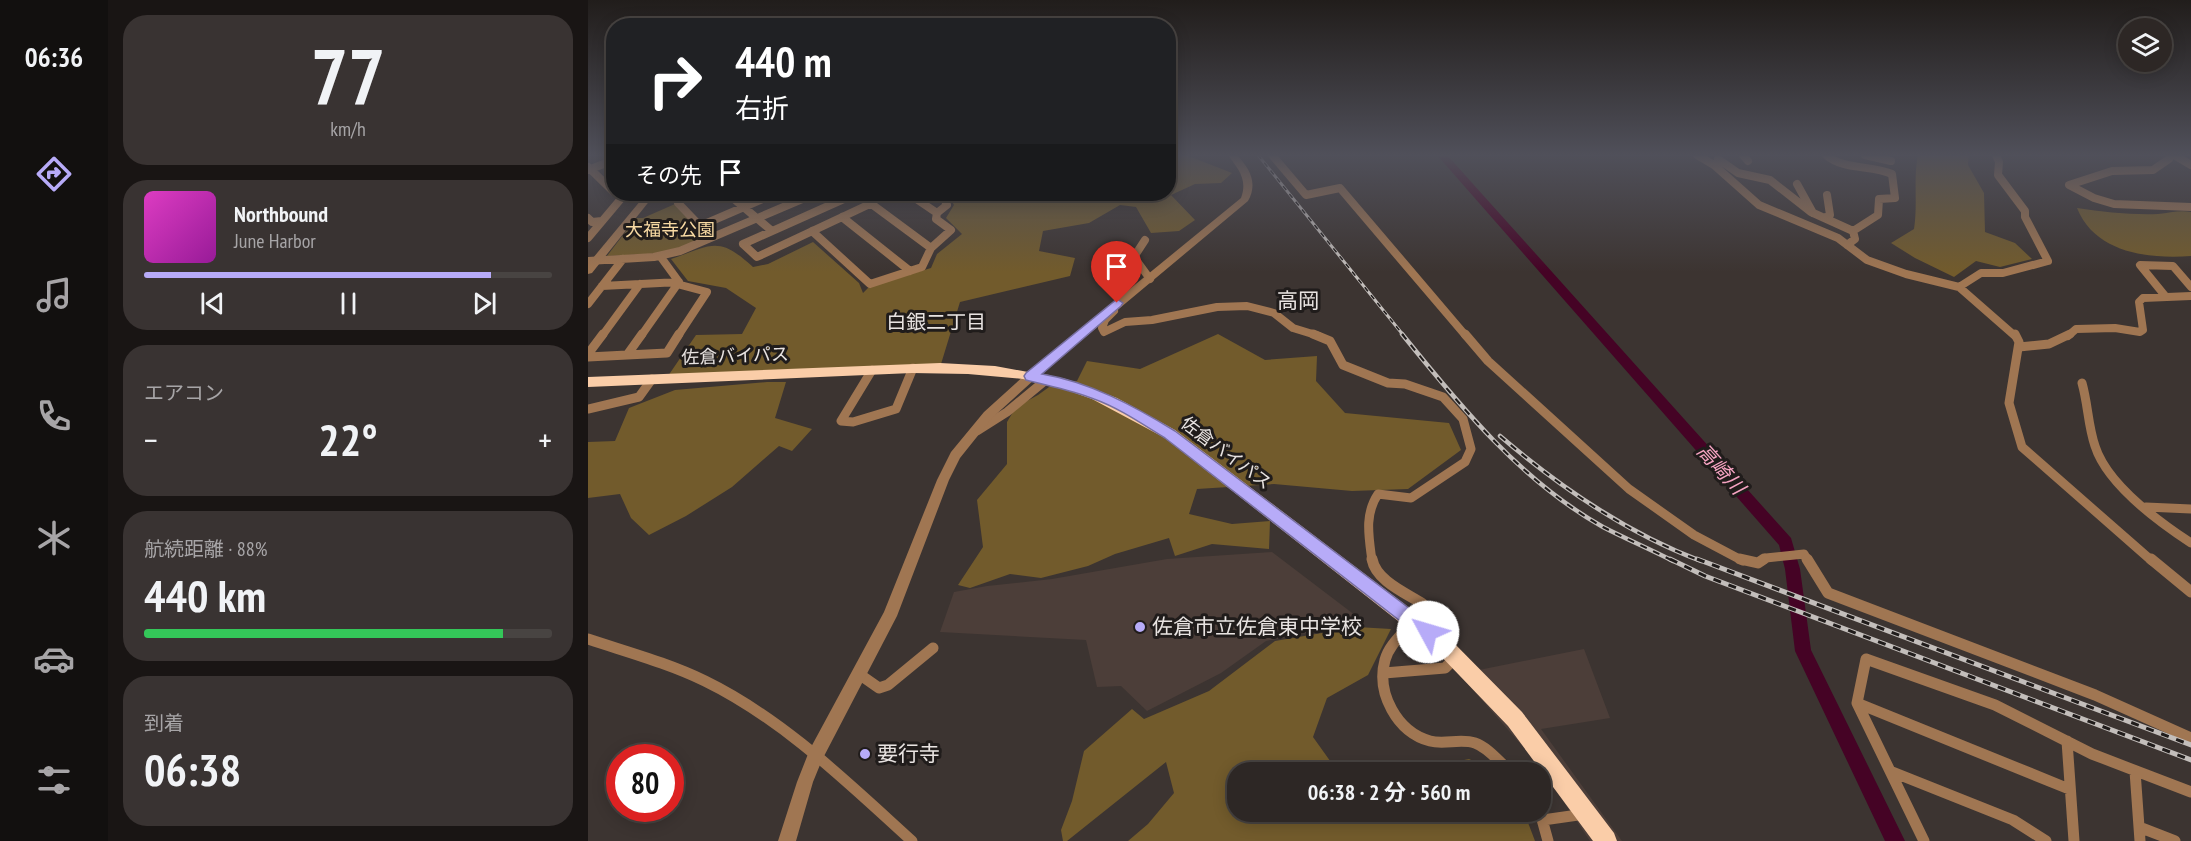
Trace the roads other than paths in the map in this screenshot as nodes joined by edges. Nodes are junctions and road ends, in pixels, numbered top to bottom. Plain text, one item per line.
1 (1247, 194) edge
2 (1345, 194) edge
3 (1748, 194) edge
4 (1786, 194) edge
5 (1803, 194) edge
6 (1894, 194) edge
7 (2012, 194) edge
8 (2089, 194) edge
9 (1827, 195) dead end
10 (614, 201) edge
11 (644, 201) edge
12 (680, 201) edge
13 (737, 201) edge
14 (758, 201) edge
15 (798, 201) edge
16 (840, 201) edge
17 (868, 201) edge
18 (919, 201) edge
19 (945, 201) edge
20 (872, 203) junction
21 (744, 207) junction
22 (2191, 207) edge
23 (937, 213) junction
24 (1813, 213) junction
25 (842, 217) junction
26 (588, 218) edge
27 (1825, 218) junction
28 (758, 219) junction
29 (602, 221) junction
30 (772, 231) junction
31 (812, 231) junction
32 (1853, 231) junction
33 (588, 238) edge
34 (1144, 240) dead end
35 (1847, 245) junction
36 (931, 248) junction
37 (660, 256) junction
38 (623, 259) junction
39 (592, 261) edge
40 (588, 271) edge
41 (910, 271) junction
42 (1150, 279) junction
43 (678, 283) junction
44 (640, 284) junction
45 (602, 286) junction
46 (1959, 287) junction
47 (2190, 292) edge
48 (2166, 297) junction
49 (1117, 303) junction
50 (588, 304) edge
51 (2019, 346) junction
52 (627, 355) junction
53 (588, 356) edge
54 (913, 368) junction
55 (872, 370) junction
56 (1030, 376) junction
57 (652, 379) junction
58 (1047, 379) junction
59 (588, 382) edge
60 (2082, 383) dead end
61 (588, 409) edge
62 (971, 434) junction
63 (2146, 507) junction
64 (2191, 509) edge
65 (2191, 543) edge
66 (2191, 592) edge
67 (1413, 620) junction
68 (588, 639) edge
69 (933, 648) dead end
70 (1456, 657) junction
71 (1384, 673) junction
72 (859, 674) junction
73 (1857, 703) junction
74 (2191, 738) edge
75 (2067, 741) junction
76 (816, 755) junction
77 (1499, 762) edge
78 (1890, 771) junction
79 (2135, 771) junction
80 (2069, 789) junction
81 (2191, 792) edge
82 (1586, 814) junction
83 (1551, 816) edge
84 (1543, 822) edge
85 (2139, 827) junction
86 (787, 841) edge
87 (912, 841) edge
88 (1548, 841) edge
89 (1606, 841) edge
90 (1924, 841) edge
91 (2046, 841) edge
92 (2074, 841) edge
93 (2140, 841) edge
94 (2175, 841) edge

1 - 42 street
2 - 74 street
3 - 35 street
4 - 24 street
5 - 24 street
6 - 32 street
7 - 46 street
8 - 22 street
9 - 27 street
10 - 29 street
11 - 39 street
12 - 21 street
13 - 21 street
14 - 21 street
15 - 28 street
16 - 30 street
17 - 20 street
18 - 23 street
19 - 23 street
20 - 25 street
20 - 36 street
21 - 28 street
23 - 36 street
24 - 27 street
25 - 31 street
25 - 41 street
26 - 29 street
27 - 32 street
28 - 30 street
28 - 37 street
29 - 33 street
30 - 31 street
31 - 41 street
32 - 35 street
34 - 42 street
35 - 46 street
36 - 41 street
37 - 38 street
37 - 43 street
38 - 39 street
38 - 45 street
39 - 40 street
42 - 49 street
43 - 44 street
43 - 52 street
43 - 52 street
44 - 45 street
44 - 53 street
45 - 50 street
46 - 51 street
47 - 48 street
47 - 48 street
48 - 51 street
49 - 56 street
49 - 67 street
51 - 66 street
52 - 53 street
54 - 55 highway, 佐倉バイパス
54 - 55 street
54 - 56 highway, 佐倉バイパス
55 - 57 highway, 佐倉バイパス
56 - 58 highway, 佐倉バイパス
56 - 62 street
57 - 59 highway, 佐倉バイパス
57 - 61 street
58 - 62 street
58 - 67 highway, 佐倉バイパス
60 - 63 street
62 - 72 street
63 - 64 street
63 - 65 street
67 - 70 highway, 佐倉バイパス
67 - 71 street
68 - 76 street
69 - 72 street
70 - 71 street
70 - 82 highway, 佐倉バイパス
71 - 77 street
72 - 76 street
73 - 75 street
73 - 78 street
73 - 80 street
75 - 79 street
75 - 80 street
76 - 86 street
76 - 87 street
78 - 90 street
78 - 91 street
79 - 81 street
79 - 85 street
80 - 92 street
82 - 83 street
82 - 89 highway, 佐倉バイパス
84 - 88 street
85 - 93 street
85 - 94 street

